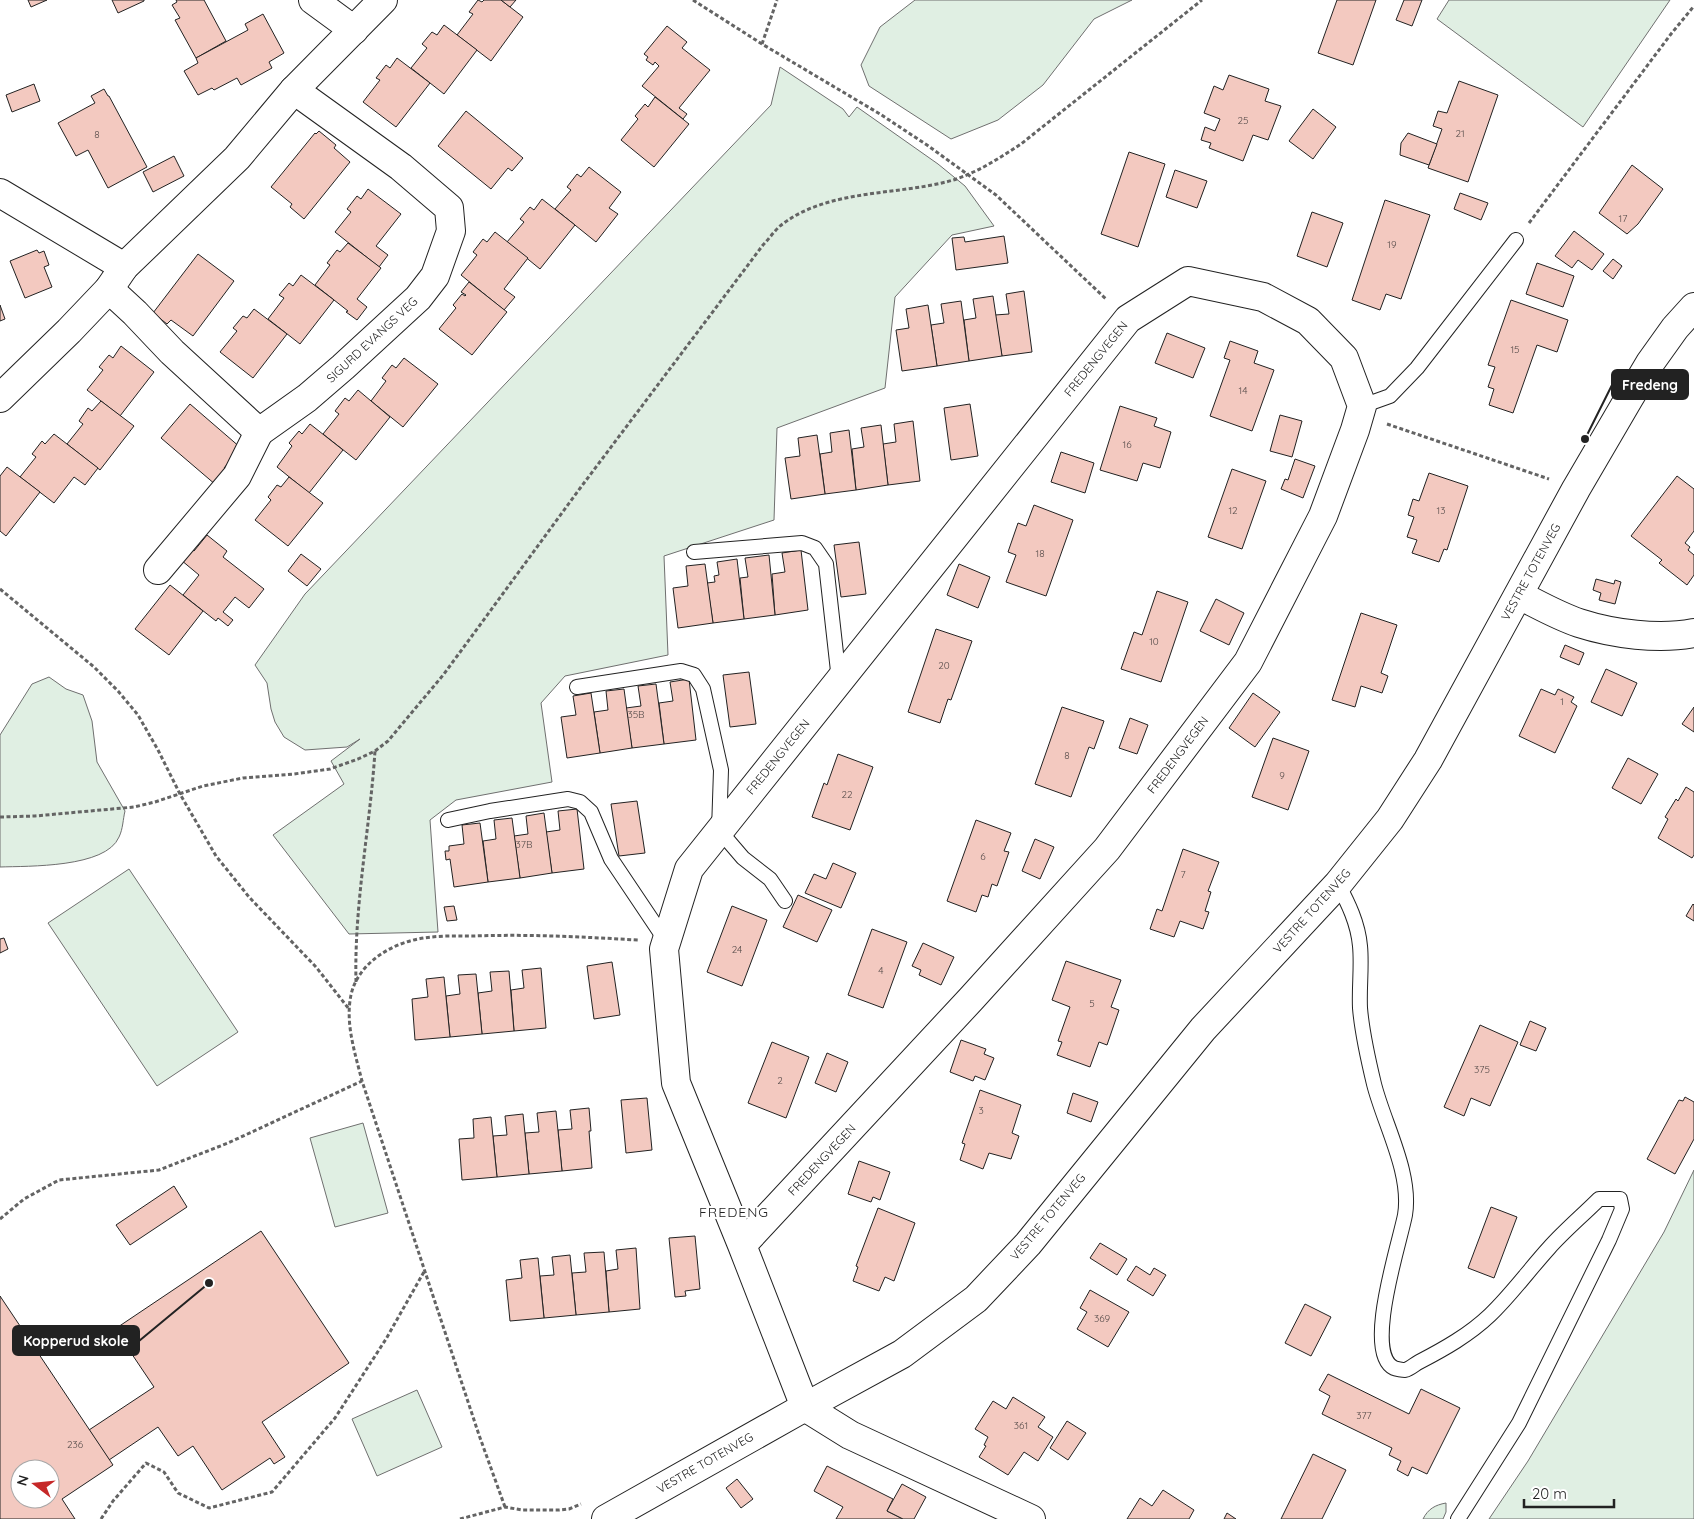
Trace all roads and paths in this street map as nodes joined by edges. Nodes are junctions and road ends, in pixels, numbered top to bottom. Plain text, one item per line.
1 (313, 0) edge
2 (383, 0) edge
3 (693, 0) edge
4 (777, 0) edge
5 (1202, 0) edge
6 (1694, 6) edge
7 (354, 30) junction
8 (762, 44) junction
9 (294, 90) junction
10 (967, 175) junction
11 (0, 194) edge
12 (1516, 240) joint
13 (116, 278) junction
14 (1694, 307) edge
15 (1128, 318) junction
16 (0, 398) edge
17 (1362, 406) junction
18 (259, 432) junction
19 (1576, 489) junction
20 (694, 552) dead end
21 (158, 570) dead end
22 (0, 589) edge
23 (1519, 594) junction
24 (1694, 633) edge
25 (839, 681) junction
26 (577, 687) dead end
27 (375, 751) junction
28 (180, 794) junction
29 (0, 817) edge
30 (448, 820) dead end
31 (720, 830) junction
32 (1338, 884) junction
33 (785, 901) dead end
34 (666, 942) junction
35 (356, 982) junction
36 (350, 1010) junction
37 (362, 1080) junction
38 (0, 1219) edge
39 (742, 1245) junction
40 (425, 1270) junction
41 (805, 1407) junction
42 (584, 1502) dead end
43 (505, 1508) junction
44 (101, 1519) edge
45 (460, 1519) edge
46 (606, 1519) edge
47 (1031, 1519) edge
48 (1458, 1519) edge

1 - 7 street
2 - 7 street
3 - 8 path
4 - 8 path
5 - 10 path
6 - 12 path
7 - 9 street
8 - 10 path
9 - 13 street
9 - 18 street, SIGURD EVANGS VEG
10 - 15 path
10 - 27 path
11 - 13 street
12 - 17 lane
13 - 16 street
13 - 18 street
14 - 19 street, VESTRE TOTENVEG
15 - 17 street, FREDENGVEGEN
15 - 25 street, FREDENGVEGEN
17 - 19 path
17 - 39 street, FREDENGVEGEN
18 - 21 street, SIGURD EVANGS VEG
19 - 23 street, VESTRE TOTENVEG
20 - 25 lane
22 - 28 path
23 - 24 street
23 - 32 street, VESTRE TOTENVEG
25 - 31 street, FREDENGVEGEN
26 - 31 lane
27 - 28 path
27 - 35 path
28 - 29 path
28 - 36 path
30 - 34 lane
31 - 33 lane
31 - 34 street, FREDENGVEGEN
32 - 41 street, VESTRE TOTENVEG
32 - 48 lane
34 - 35 path
34 - 39 street, FREDENGVEGEN
35 - 36 path
36 - 37 path
37 - 38 path
37 - 40 path
39 - 41 street, FREDENGVEGEN
40 - 43 path
40 - 44 path
41 - 46 street, VESTRE TOTENVEG
41 - 47 street
42 - 43 path
43 - 45 path

